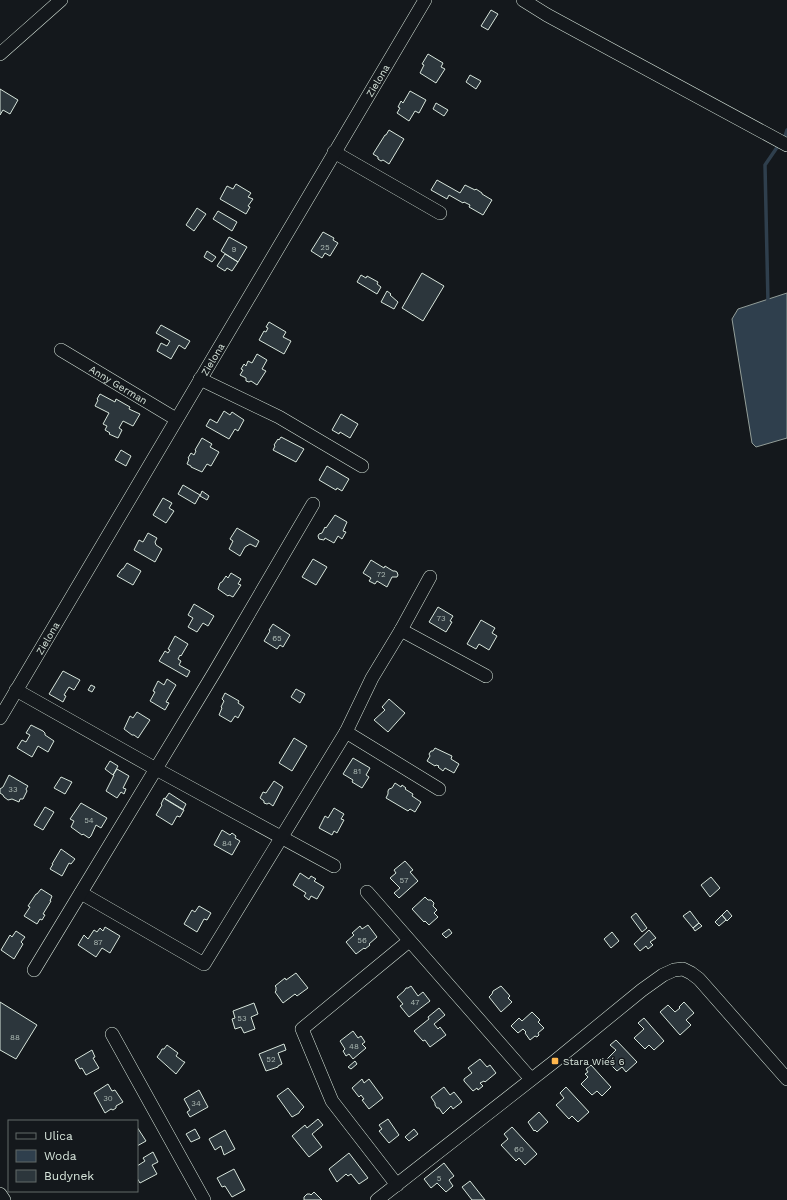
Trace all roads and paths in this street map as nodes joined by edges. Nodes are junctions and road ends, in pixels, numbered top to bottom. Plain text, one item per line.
1 (61, 0) edge
2 (425, 0) edge
3 (523, 0) edge
4 (0, 54) edge
5 (787, 145) edge
6 (334, 152) junction
7 (440, 213) dead end
8 (61, 350) dead end
9 (200, 379) junction
10 (176, 419) junction
11 (362, 466) dead end
12 (313, 504) dead end
13 (430, 577) dead end
14 (401, 630) junction
15 (486, 676) dead end
16 (16, 690) junction
17 (0, 718) edge
18 (346, 732) junction
19 (156, 769) junction
20 (439, 789) dead end
21 (282, 838) junction
22 (334, 866) dead end
23 (367, 892) dead end
24 (81, 893) junction
25 (409, 941) junction
26 (34, 970) dead end
27 (112, 1034) dead end
28 (531, 1079) junction
29 (787, 1079) edge
30 (396, 1185) junction
31 (0, 1194) edge
32 (4, 1200) edge
33 (204, 1200) edge
34 (377, 1200) edge

1 - 4 street
2 - 6 street, Zielona
3 - 5 street
6 - 7 street
6 - 9 street, Zielona
8 - 10 street, Anny German
9 - 10 street, Zielona
9 - 11 street
10 - 16 street, Zielona
12 - 19 street
13 - 14 street
14 - 15 street
14 - 18 street
16 - 17 street, Zielona
16 - 19 street
18 - 20 street
18 - 21 street
19 - 21 street
19 - 24 street
21 - 22 street
21 - 24 street
23 - 25 street
24 - 26 street
25 - 28 street
25 - 30 street
27 - 33 street
28 - 29 street
28 - 30 street
30 - 34 street
31 - 32 street

